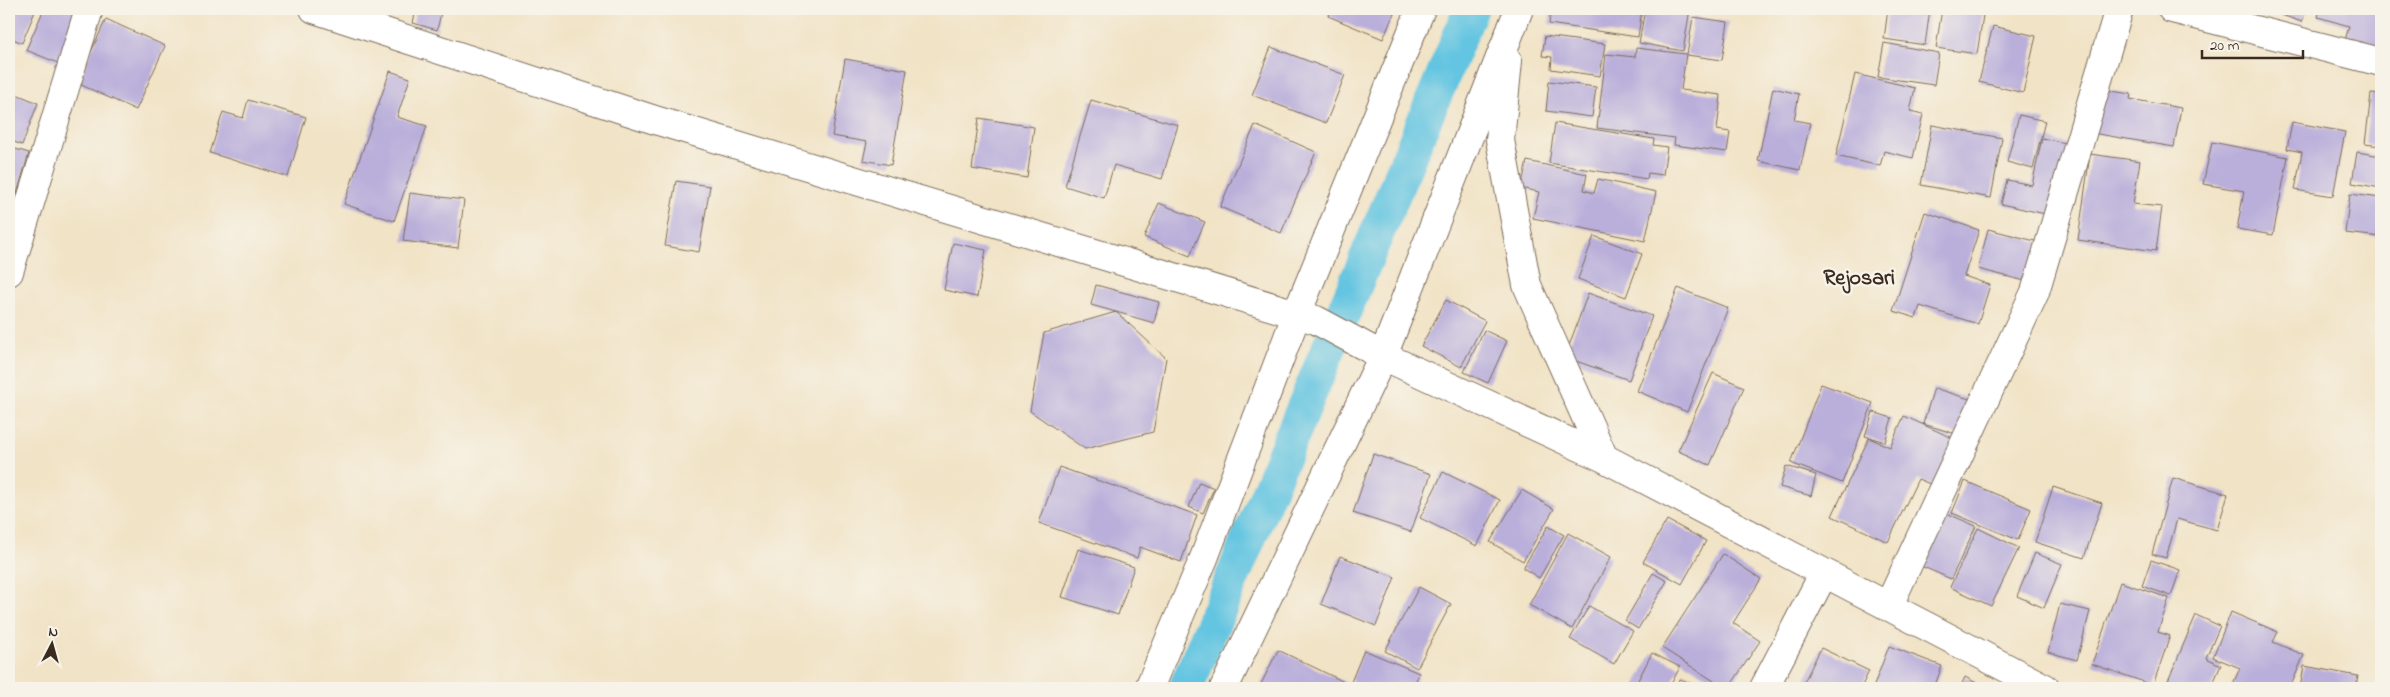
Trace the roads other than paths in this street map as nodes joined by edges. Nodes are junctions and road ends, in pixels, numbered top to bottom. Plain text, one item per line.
1 (89, 9) edge
2 (314, 9) edge
3 (1421, 9) edge
4 (2119, 9) edge
5 (2172, 9) edge
6 (1515, 18) edge
7 (2381, 62) edge
8 (9, 272) edge
9 (1306, 318) junction
10 (1374, 351) junction
11 (1604, 458) junction
12 (1824, 573) junction
13 (1888, 607) junction
14 (1149, 688) edge
15 (1224, 688) edge
16 (1764, 688) edge
17 (2045, 688) edge

1 - 8 street
2 - 9 street
3 - 9 street
4 - 13 street
5 - 7 street
6 - 10 street
6 - 11 street
9 - 10 street
9 - 14 street
10 - 11 street
10 - 15 street
11 - 12 street
12 - 13 street
12 - 16 street
13 - 17 street

